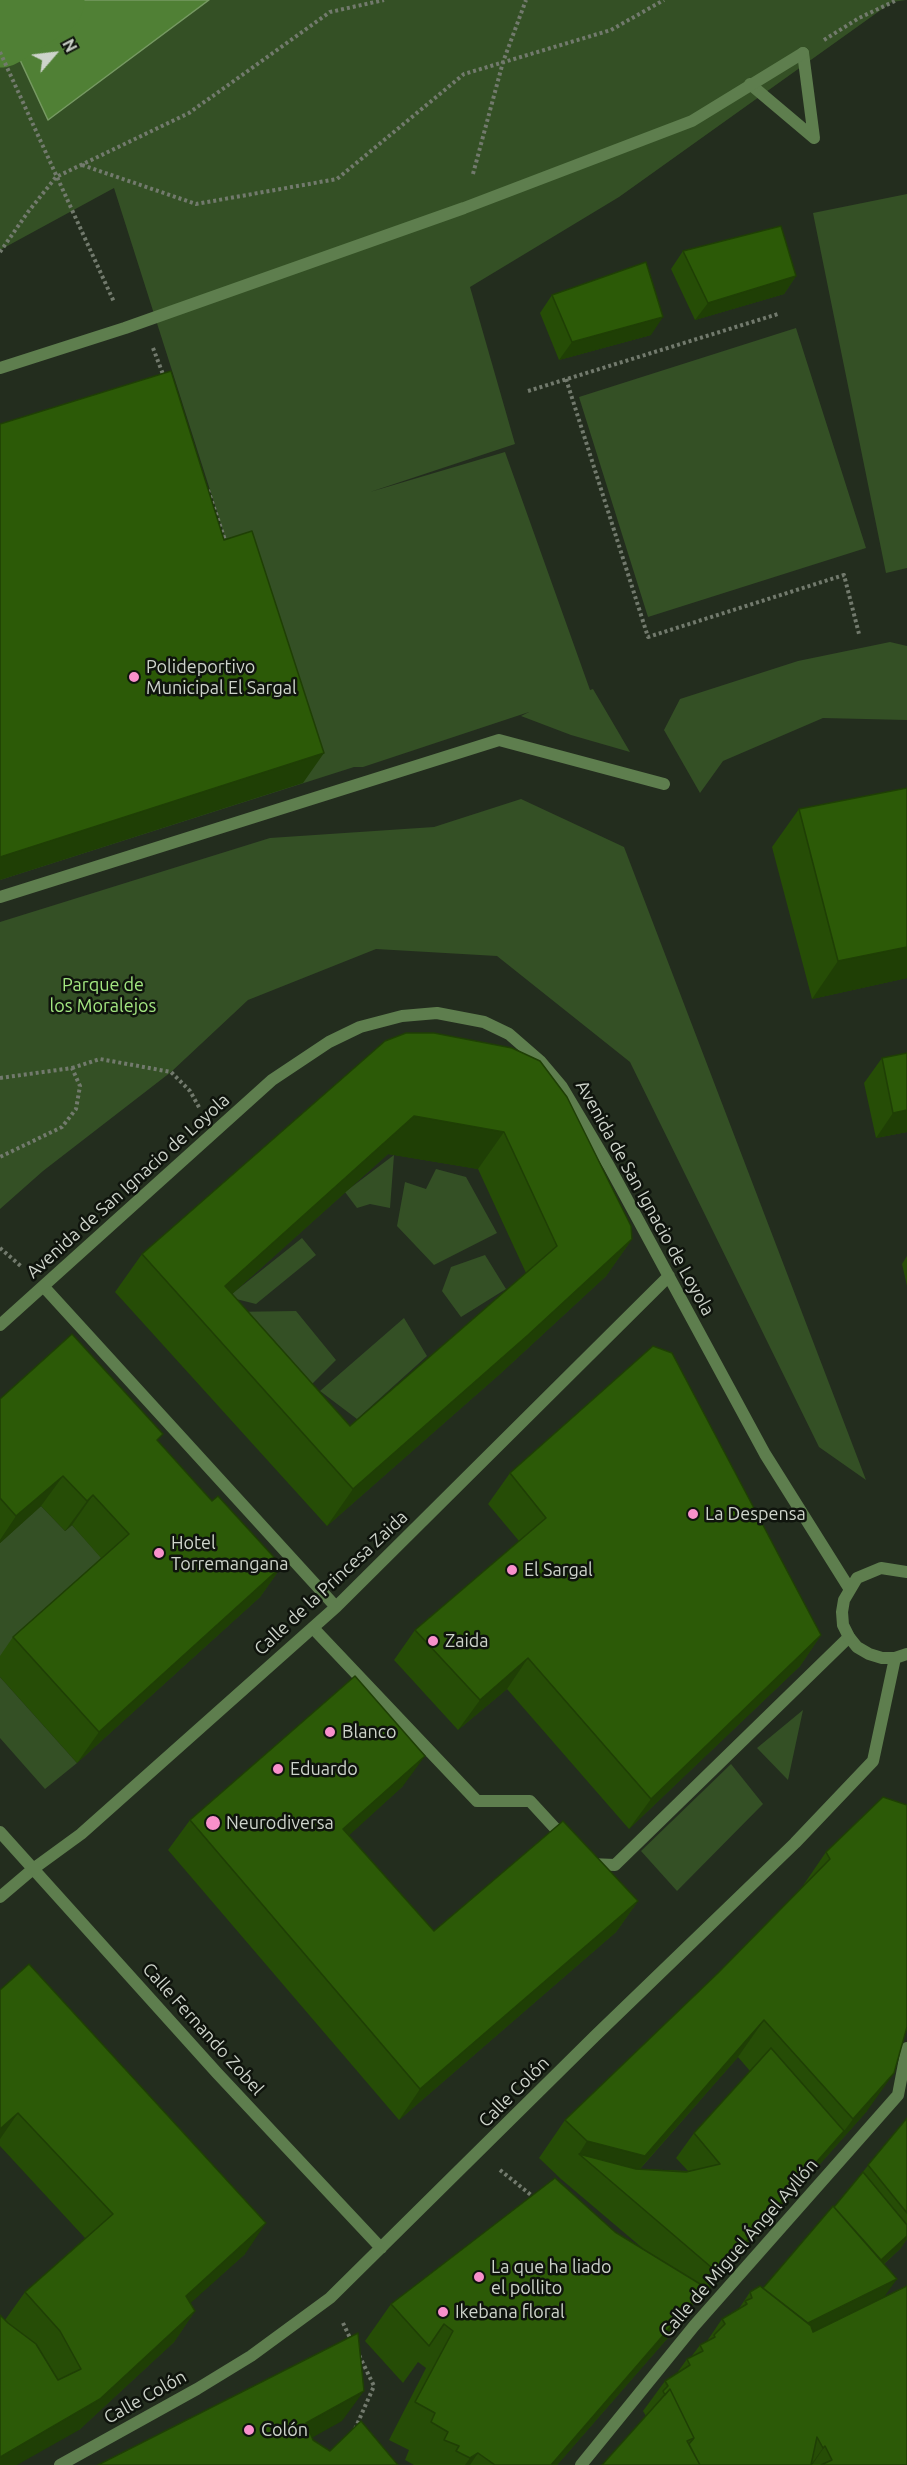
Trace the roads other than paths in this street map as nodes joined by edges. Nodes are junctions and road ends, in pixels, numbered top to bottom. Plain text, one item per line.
1 (750, 84) junction
2 (0, 368) edge
3 (664, 784) dead end
4 (0, 897) edge
5 (669, 1276) junction
6 (44, 1287) junction
7 (0, 1325) edge
8 (907, 1572) edge
9 (849, 1588) junction
10 (336, 1607) junction
11 (313, 1628) junction
12 (849, 1637) junction
13 (901, 1656) edge
14 (0, 1832) edge
15 (33, 1869) junction
16 (0, 1897) edge
17 (907, 2048) edge
18 (903, 2100) edge
19 (381, 2248) junction
20 (60, 2465) edge
21 (580, 2465) edge

1 - 1 street
1 - 2 street
3 - 4 street
5 - 6 street, Avenida de San Ignacio de Loyola
5 - 9 street, Avenida de San Ignacio de Loyola
5 - 10 street, Calle de la Princesa Zaida
6 - 7 street, Avenida de San Ignacio de Loyola
6 - 10 street
8 - 9 street
9 - 12 street
10 - 11 street, Calle de la Princesa Zaida
11 - 12 street
11 - 15 street, Calle de la Princesa Zaida
12 - 13 street
13 - 19 street, Calle Colón
14 - 15 street, Calle Fernando Zobel
15 - 16 street, Calle de la Princesa Zaida
15 - 19 street, Calle Fernando Zobel
17 - 18 street, Calle de Miguel Ángel Ayllón
18 - 21 street, Calle de Miguel Ángel Ayllón
19 - 20 street, Calle Colón

